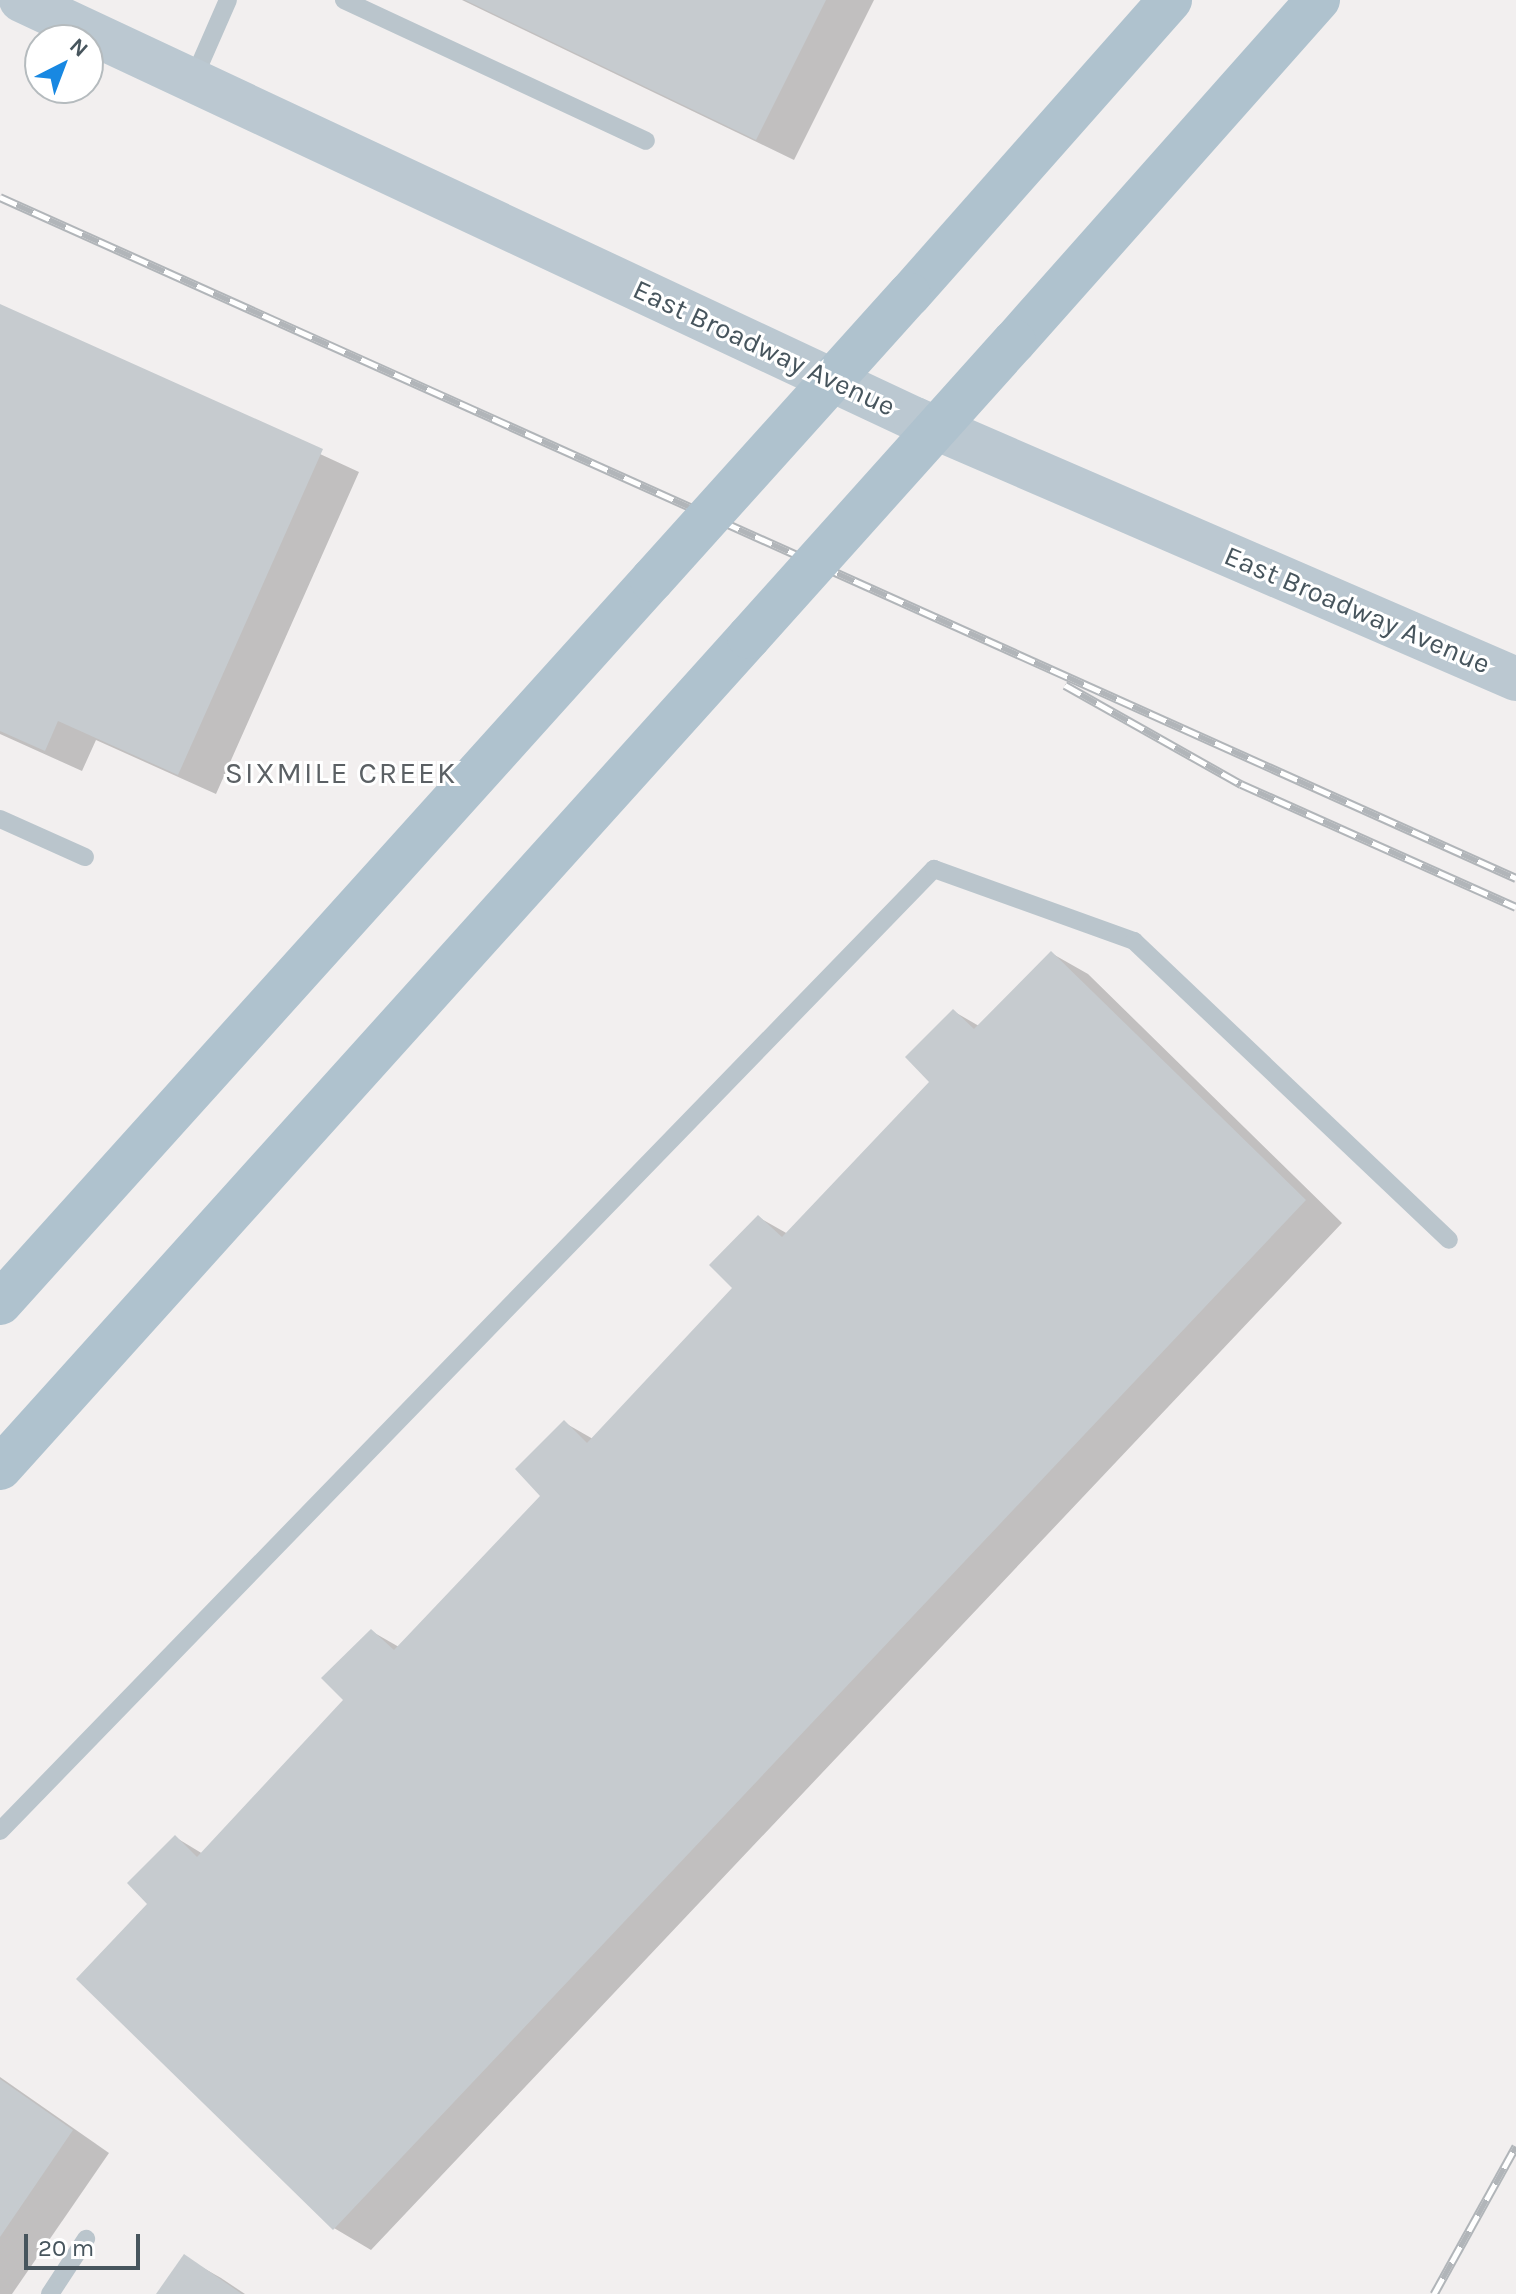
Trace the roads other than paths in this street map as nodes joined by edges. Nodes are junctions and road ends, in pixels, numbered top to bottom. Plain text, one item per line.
1 (21, 0) edge
2 (228, 0) edge
3 (344, 0) edge
4 (1170, 0) edge
5 (1318, 0) edge
6 (193, 80) junction
7 (646, 141) dead end
8 (1516, 679) edge
9 (0, 819) edge
10 (85, 857) dead end
11 (1449, 1240) dead end
12 (0, 1303) edge
13 (0, 1468) edge
14 (0, 1831) edge
15 (86, 2239) dead end
16 (50, 2294) edge

1 - 6 main road, East Broadway Avenue
2 - 6 lane
3 - 7 lane
4 - 12 main road, bridge
5 - 13 main road, bridge
6 - 8 main road, East Broadway Avenue
9 - 10 lane
11 - 14 lane
15 - 16 lane

